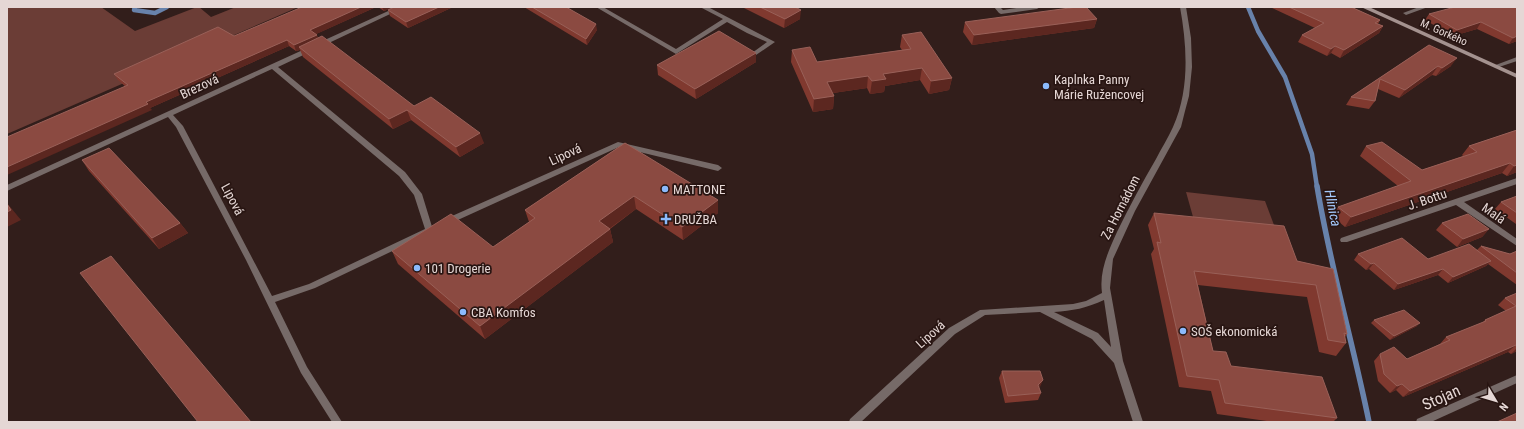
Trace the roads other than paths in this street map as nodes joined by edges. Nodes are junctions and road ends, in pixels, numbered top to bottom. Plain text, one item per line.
1 (402, 7) edge
2 (599, 7) edge
3 (703, 7) edge
4 (997, 7) edge
5 (1037, 7) edge
6 (1183, 7) edge
7 (1364, 7) edge
8 (1425, 7) edge
9 (1406, 13) dead end
10 (728, 19) junction
11 (754, 54) edge
12 (1517, 59) edge
13 (273, 66) junction
14 (1496, 66) junction
15 (1517, 76) edge
16 (169, 114) junction
17 (718, 168) dead end
18 (1517, 181) edge
19 (7, 188) edge
20 (1456, 202) junction
21 (435, 228) junction
22 (1344, 240) dead end
23 (1517, 243) edge
24 (1107, 295) junction
25 (270, 300) junction
26 (1043, 310) junction
27 (1118, 361) junction
28 (1517, 379) edge
29 (337, 422) edge
30 (854, 422) edge
31 (1138, 422) edge
32 (1421, 422) edge

1 - 13 street, Brezová
2 - 10 street
3 - 10 street
4 - 5 street
6 - 24 street, Za Hornádom
7 - 14 main road, M. Gorkého
8 - 9 street
10 - 11 street
12 - 14 street
13 - 16 street, Brezová
13 - 21 street
14 - 15 main road, M. Gorkého
16 - 19 street, Brezová
16 - 25 street, Lipová
17 - 21 street, Lipová
18 - 20 street, J. Bottu
20 - 22 street, J. Bottu
20 - 23 street, Malá
21 - 25 street, Lipová
24 - 26 street, Lipová
24 - 27 street, Za Hornádom
25 - 29 street, Lipová
26 - 27 street, Lipová
26 - 30 street, Lipová
27 - 31 street, Za Hornádom
28 - 32 street, Stojan

